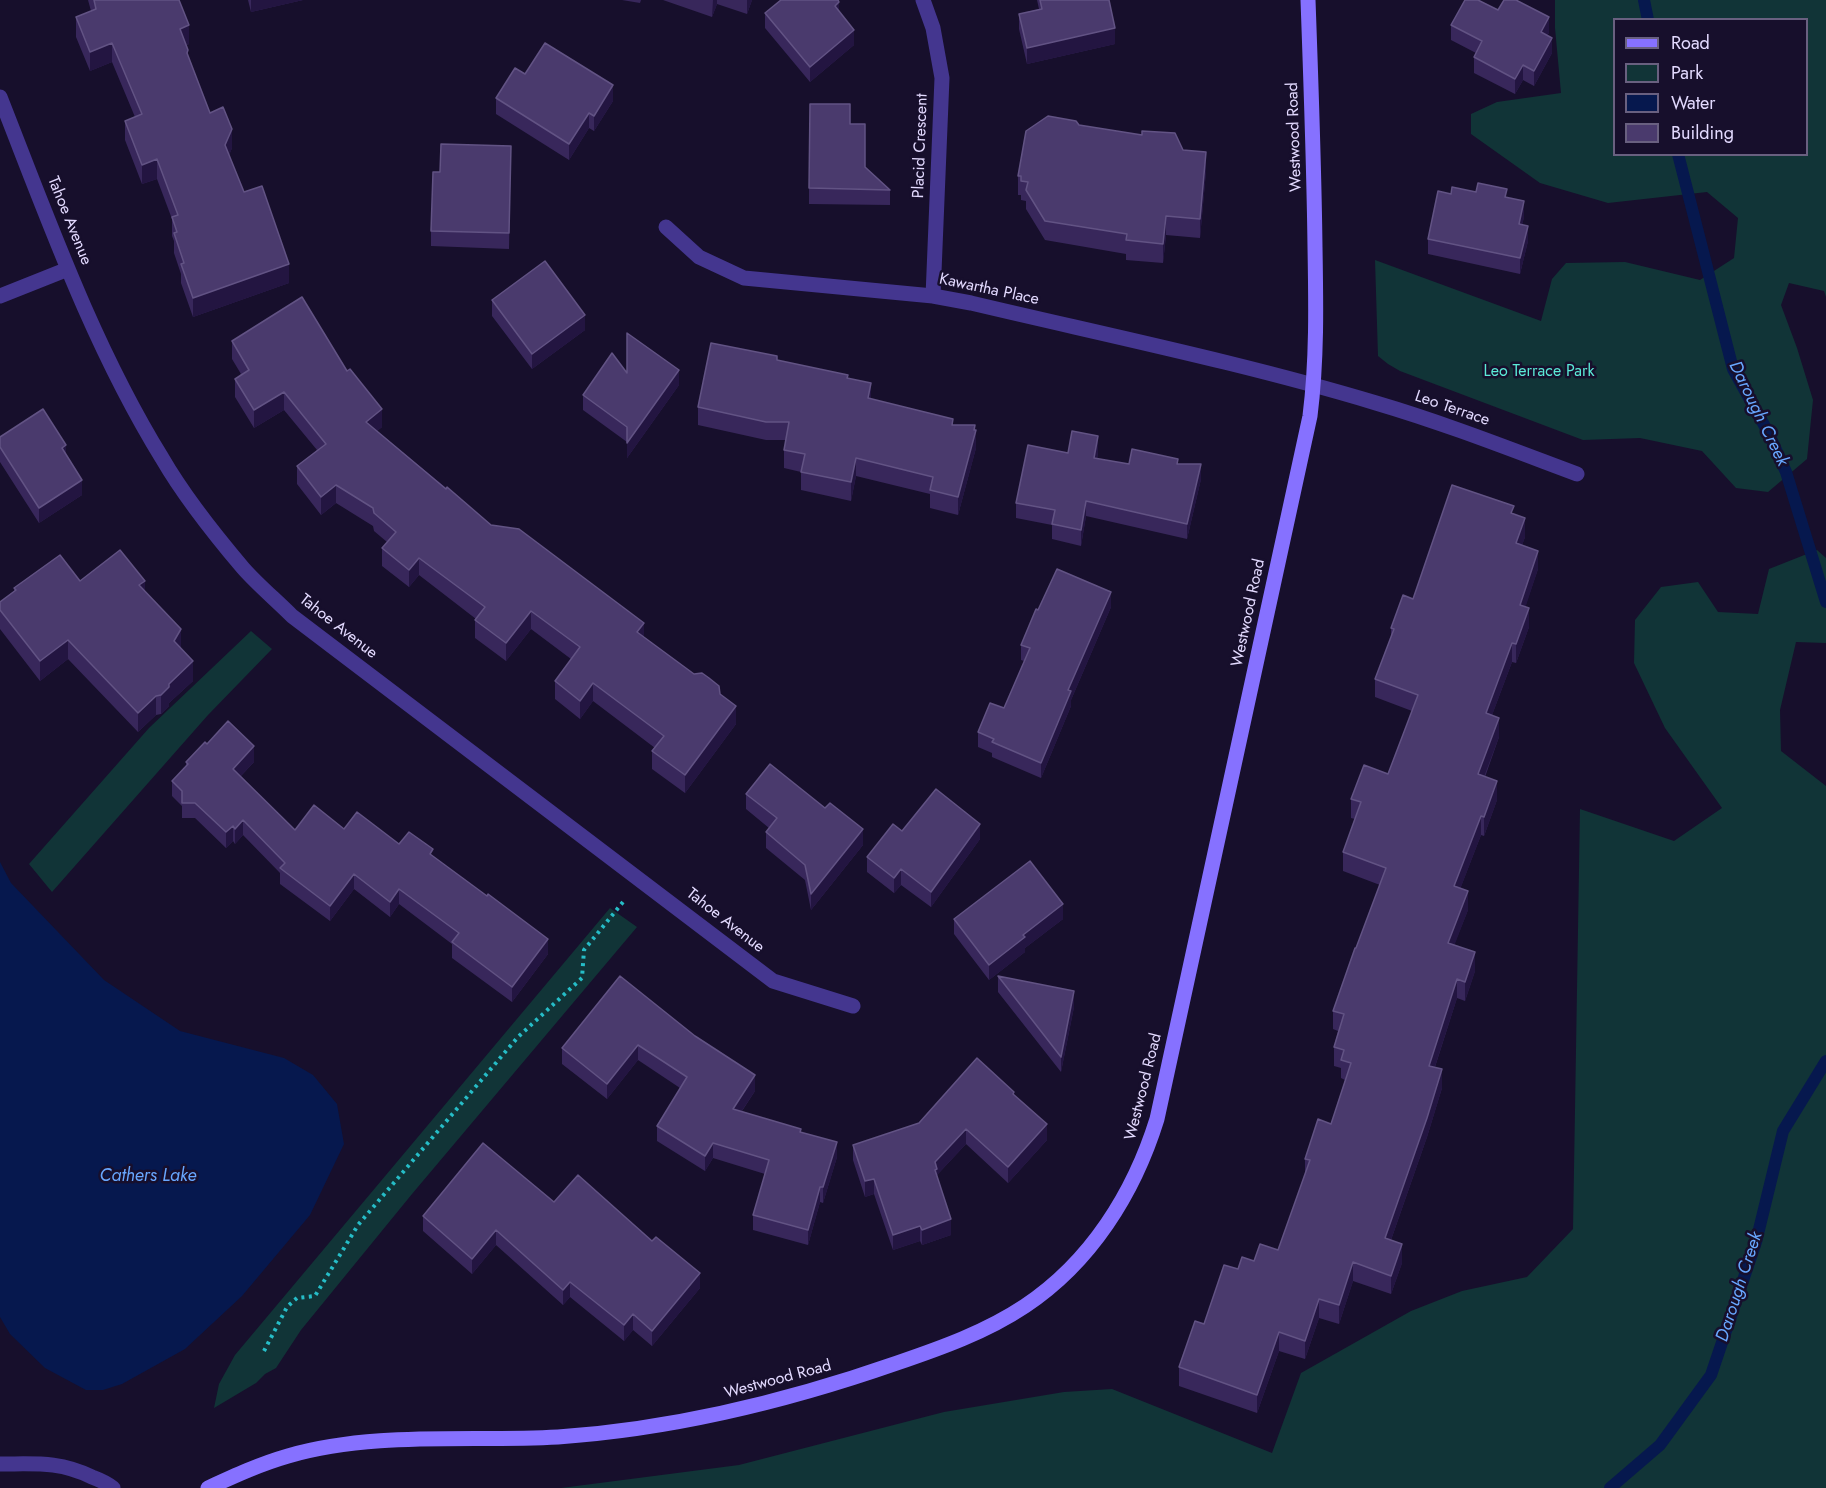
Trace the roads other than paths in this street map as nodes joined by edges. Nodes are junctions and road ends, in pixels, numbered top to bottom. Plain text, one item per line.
1 (923, 0) edge
2 (1308, 0) edge
3 (0, 97) edge
4 (666, 227) dead end
5 (68, 269) junction
6 (0, 296) edge
7 (933, 296) junction
8 (1314, 385) junction
9 (1577, 474) dead end
10 (853, 1006) dead end
11 (0, 1464) edge
12 (113, 1488) edge
13 (207, 1488) edge

1 - 7 street, Placid Crescent
2 - 8 street, Westwood Road
3 - 5 street, Tahoe Avenue
4 - 7 street, Kawartha Place
5 - 6 street
5 - 10 street, Tahoe Avenue
7 - 8 street, Kawartha Place
8 - 9 street, Leo Terrace
8 - 13 street, Westwood Road
11 - 12 street

